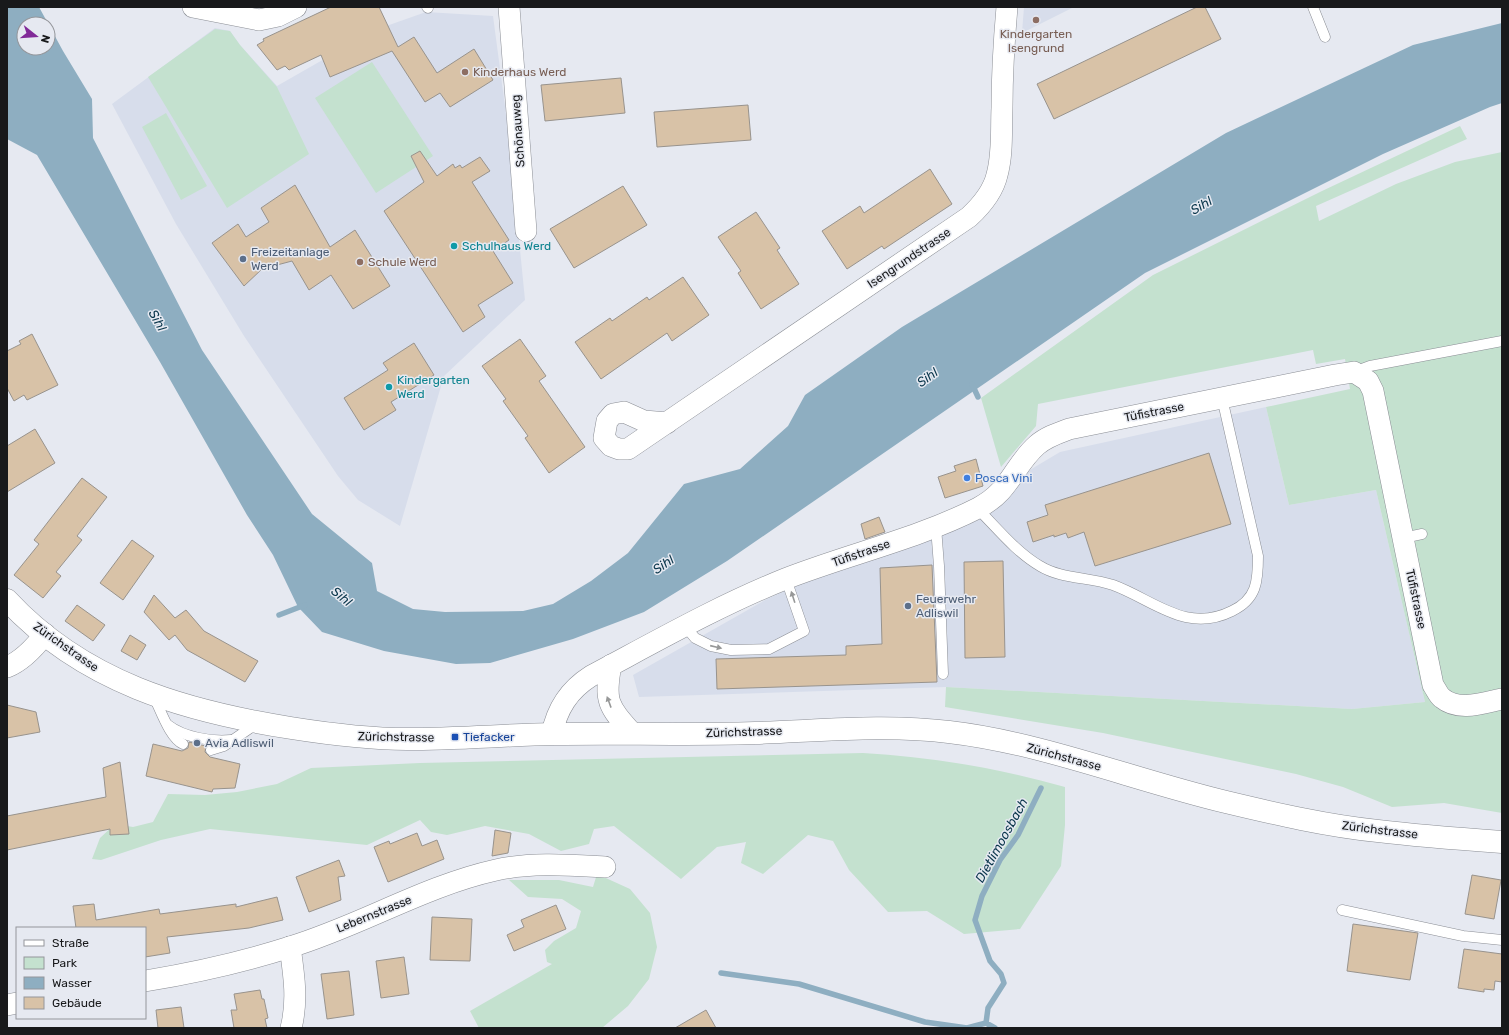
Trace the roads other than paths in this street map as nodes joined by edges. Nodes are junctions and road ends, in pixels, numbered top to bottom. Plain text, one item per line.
1 (193, 7) edge
2 (296, 7) edge
3 (509, 7) edge
4 (1006, 7) edge
5 (1313, 7) edge
6 (1325, 37) dead end
7 (526, 231) dead end
8 (1502, 341) edge
9 (1354, 372) junction
10 (1222, 398) junction
11 (667, 423) dead end
12 (978, 508) junction
13 (936, 527) junction
14 (786, 579) junction
15 (7, 600) edge
16 (684, 626) junction
17 (45, 634) junction
18 (612, 665) junction
19 (7, 667) edge
20 (943, 674) dead end
21 (153, 695) junction
22 (1502, 699) edge
23 (258, 723) junction
24 (168, 725) junction
25 (632, 733) junction
26 (552, 734) junction
27 (231, 740) junction
28 (183, 744) dead end
29 (211, 750) dead end
30 (1502, 842) edge
31 (605, 867) dead end
32 (1342, 910) dead end
33 (1502, 940) edge
34 (290, 947) junction
35 (146, 981) edge
36 (291, 1028) edge

1 - 2 street
3 - 7 street, Schönauweg
4 - 11 street, Isengrundstrasse
5 - 6 lane
8 - 9 lane
9 - 10 street, Tüfistrasse
9 - 22 street, Tüfistrasse
10 - 12 street, Tüfistrasse
10 - 12 lane
12 - 13 street, Tüfistrasse
13 - 14 street, Tüfistrasse
13 - 20 lane
14 - 16 street, Tüfistrasse
16 -> 14 lane
15 - 17 main road, Zürichstrasse
16 - 18 street, Tüfistrasse
17 - 19 street
17 - 21 main road, Zürichstrasse
25 -> 18 street
18 - 26 street, Tüfistrasse
21 - 23 main road, Zürichstrasse
21 - 24 lane
23 - 26 main road, Zürichstrasse
23 - 27 lane
24 - 27 lane
24 - 28 lane
25 - 26 main road, Zürichstrasse
25 - 30 main road, Zürichstrasse
27 - 29 lane
31 - 34 street, Lebernstrasse
32 - 33 lane
34 - 35 street, Lebernstrasse
34 - 36 street

